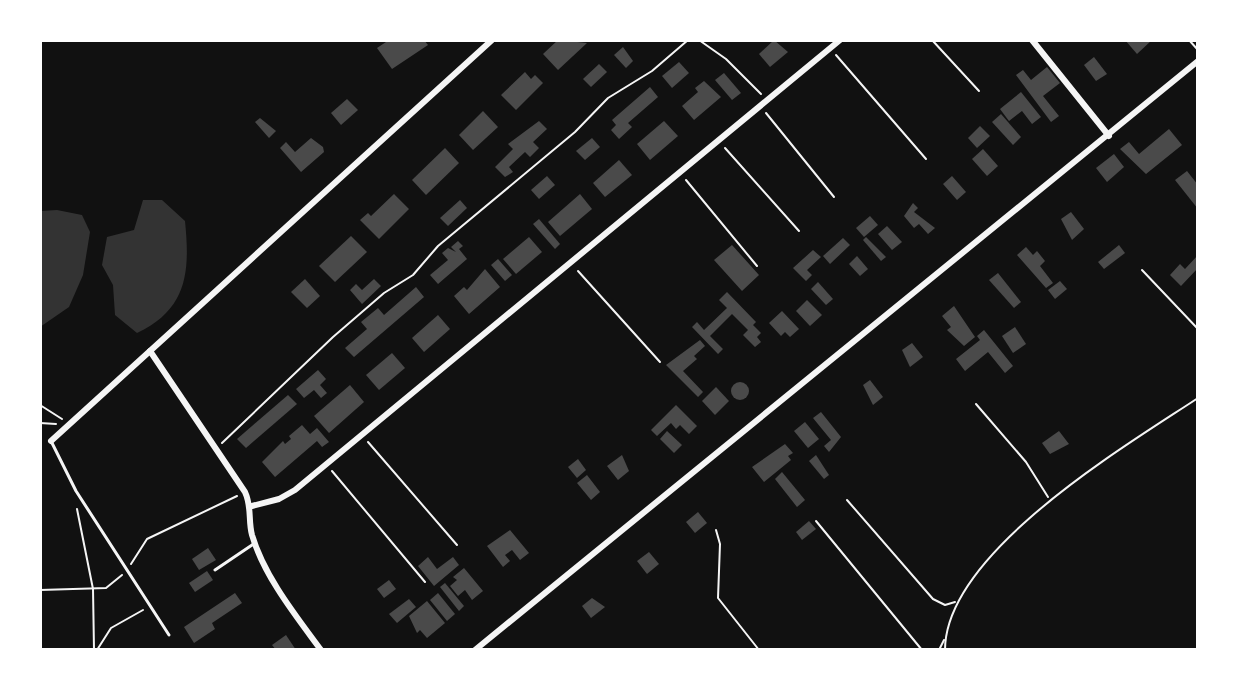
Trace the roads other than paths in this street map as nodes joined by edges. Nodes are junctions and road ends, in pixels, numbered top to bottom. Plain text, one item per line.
1 (492, 40) edge
2 (840, 40) edge
3 (1032, 40) edge
4 (1198, 61) edge
5 (1109, 136) junction
6 (150, 351) junction
7 (51, 441) joint
8 (252, 506) junction
9 (256, 543) junction
10 (215, 570) dead end
11 (169, 635) dead end
12 (321, 650) edge
13 (475, 650) edge

1 - 6 street
2 - 8 street
3 - 5 street
4 - 5 street
5 - 13 street
6 - 7 street
6 - 8 street
7 - 11 lane
8 - 9 street
9 - 10 lane
9 - 12 street

